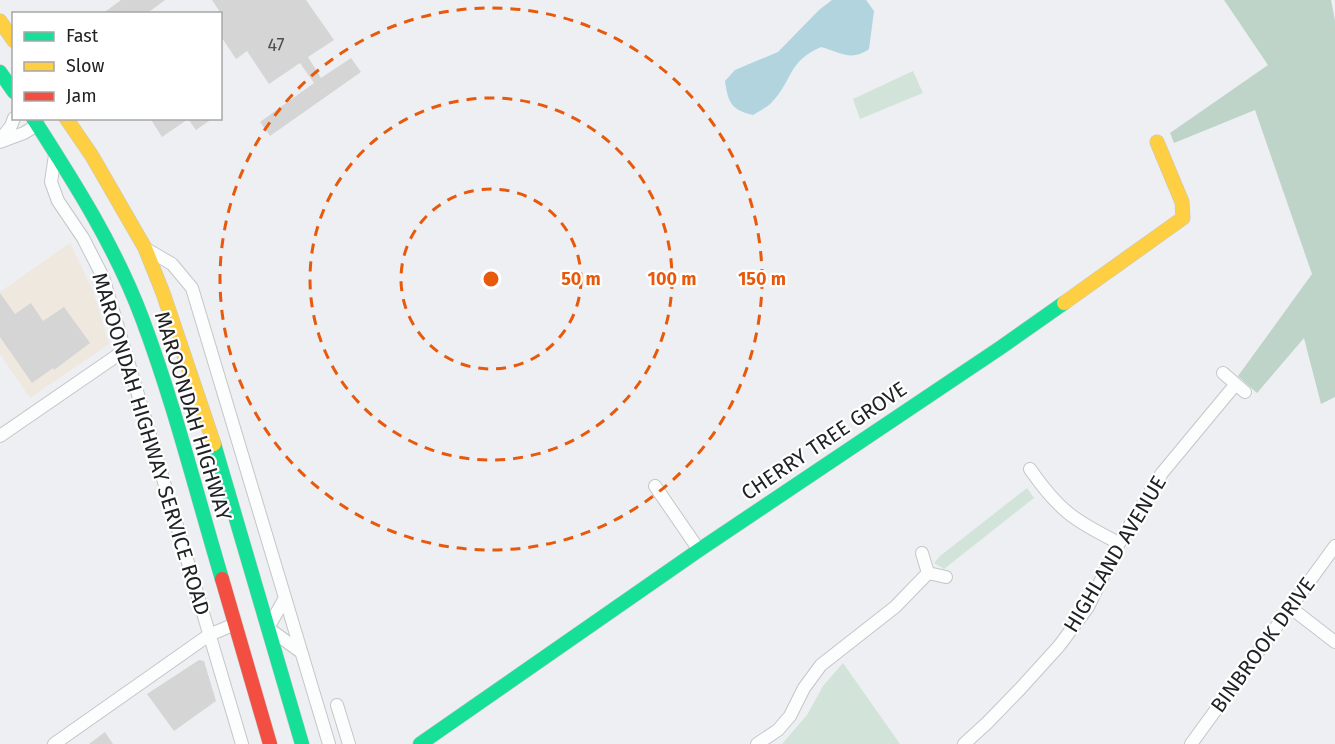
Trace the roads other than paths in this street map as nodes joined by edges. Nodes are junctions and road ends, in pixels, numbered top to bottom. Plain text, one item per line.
1 (0, 21) edge
2 (12, 38) edge
3 (0, 72) edge
4 (12, 89) edge
5 (13, 120) edge
6 (67, 120) edge
7 (37, 121) edge
8 (0, 141) edge
9 (1157, 142) dead end
10 (55, 152) junction
11 (145, 248) junction
12 (125, 350) junction
13 (1223, 373) dead end
14 (0, 436) edge
15 (1030, 469) dead end
16 (655, 486) dead end
17 (1119, 543) junction
18 (1335, 546) edge
19 (699, 550) junction
20 (922, 553) dead end
21 (230, 555) junction
22 (928, 573) junction
23 (946, 578) dead end
24 (285, 598) junction
25 (1291, 608) junction
26 (235, 624) junction
27 (268, 628) junction
28 (209, 635) junction
29 (1335, 642) edge
30 (301, 652) junction
31 (337, 705) dead end
32 (54, 744) edge
33 (242, 744) edge
34 (270, 744) edge
35 (302, 744) edge
36 (329, 744) edge
37 (349, 744) edge
38 (420, 744) edge
39 (757, 744) edge
40 (964, 744) edge
41 (1191, 744) edge

1 - 2 main road
3 - 4 main road
5 - 8 street
6 - 11 main road, MAROONDAH HIGHWAY
7 - 8 street
7 - 10 main road, MAROONDAH HIGHWAY
9 - 19 main road, CHERRY TREE GROVE
10 - 12 street, MAROONDAH HIGHWAY SERVICE ROAD
10 - 21 main road, MAROONDAH HIGHWAY
11 - 21 main road, MAROONDAH HIGHWAY
11 - 24 street
12 - 14 street
12 - 28 street, MAROONDAH HIGHWAY SERVICE ROAD
13 - 17 street, HIGHLAND AVENUE
15 - 17 street
16 - 19 street
17 - 40 street, HIGHLAND AVENUE
18 - 25 street, BINBROOK DRIVE
19 - 38 main road, CHERRY TREE GROVE
20 - 22 street
21 - 26 main road, MAROONDAH HIGHWAY
21 - 27 main road, MAROONDAH HIGHWAY
22 - 23 street
22 - 39 street
24 - 27 street
24 - 30 street
25 - 29 street
25 - 41 street, BINBROOK DRIVE
26 - 28 street
26 - 34 main road, MAROONDAH HIGHWAY
27 - 30 street
27 - 35 main road, MAROONDAH HIGHWAY
28 - 32 street
28 - 33 street, MAROONDAH HIGHWAY SERVICE ROAD
30 - 36 street
31 - 37 street

